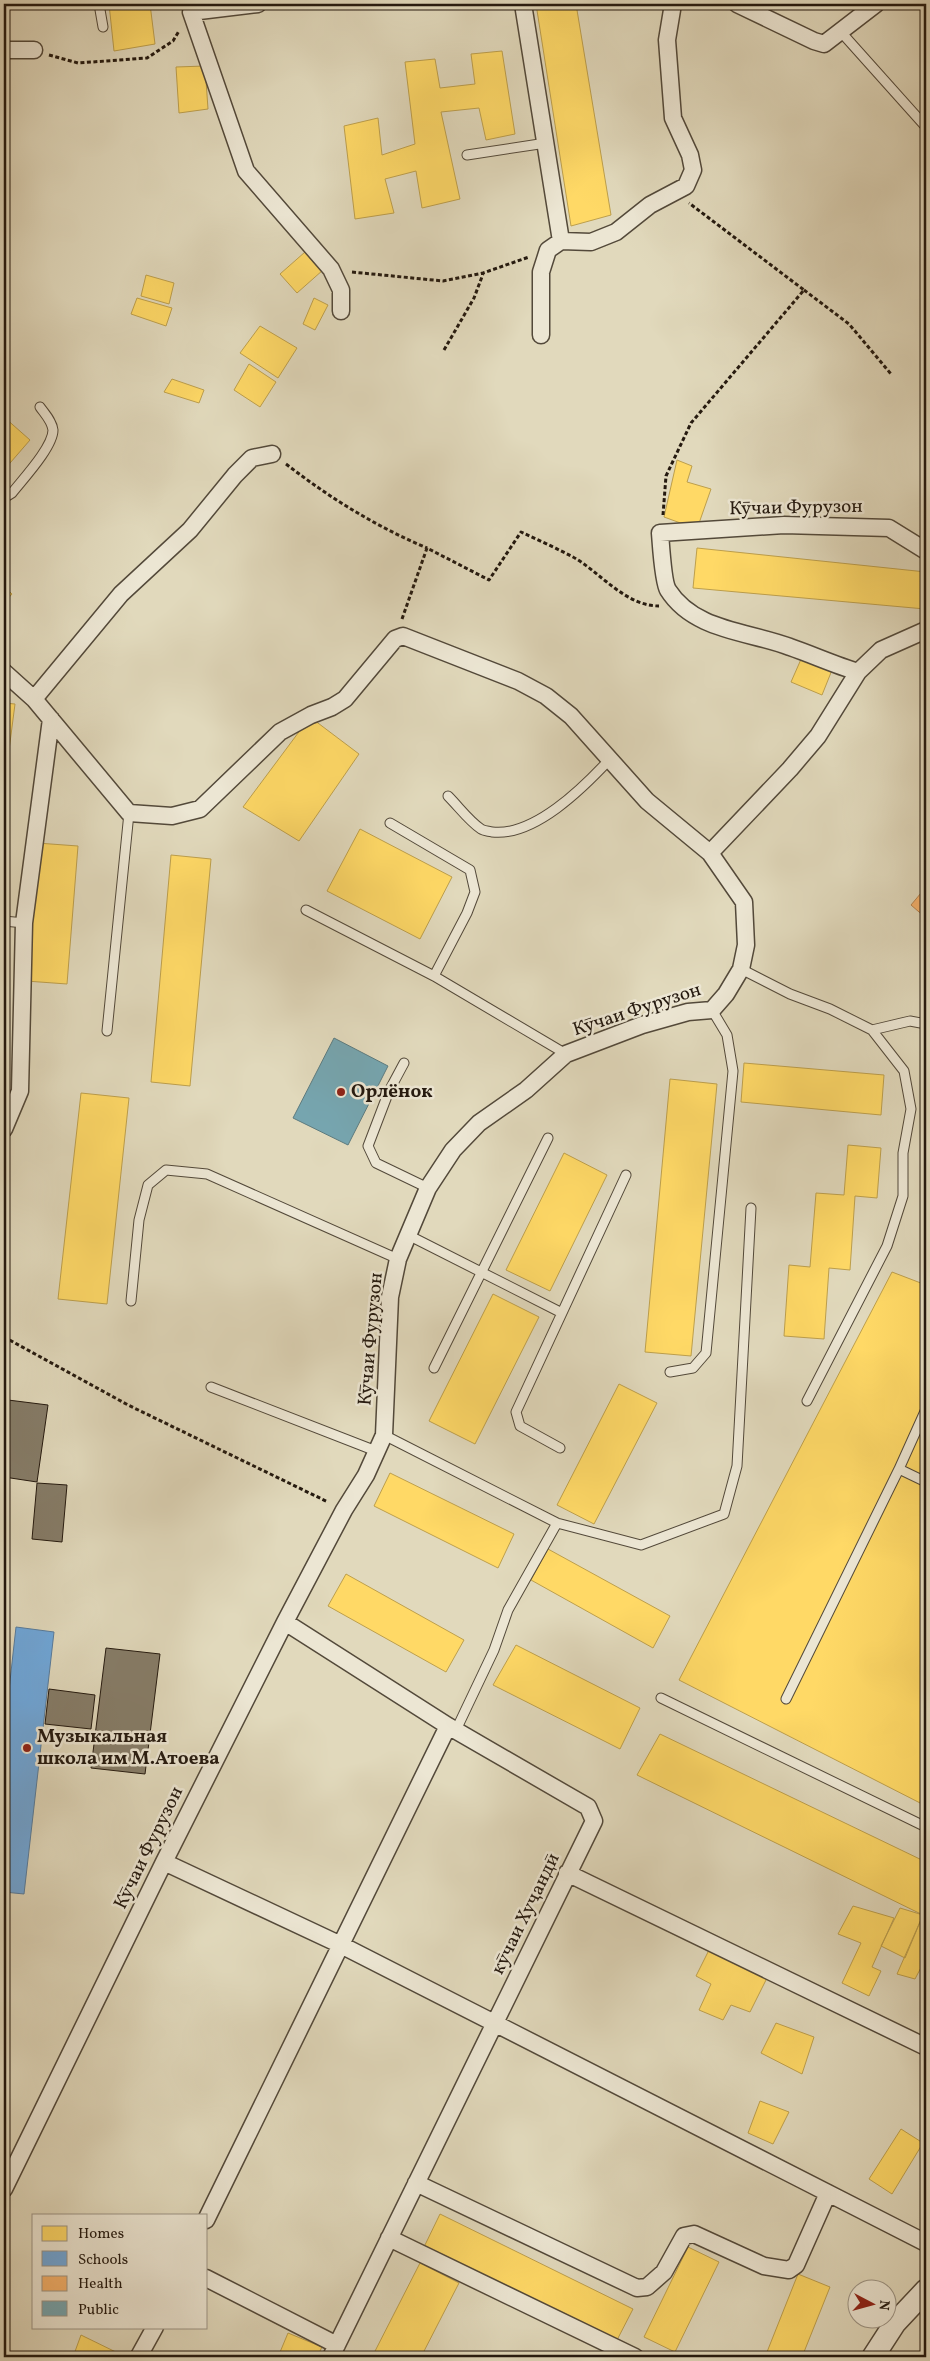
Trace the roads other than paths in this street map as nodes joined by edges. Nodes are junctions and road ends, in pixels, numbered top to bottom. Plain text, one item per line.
1 (99, 4) edge
2 (258, 4) edge
3 (523, 4) edge
4 (673, 4) edge
5 (737, 4) edge
6 (876, 4) edge
7 (103, 27) dead end
8 (841, 32) junction
9 (4, 50) edge
10 (34, 50) road end
11 (926, 126) edge
12 (546, 143) junction
13 (467, 155) dead end
14 (555, 245) junction
15 (341, 311) dead end
16 (541, 335) dead end
17 (40, 407) dead end
18 (272, 454) road end
19 (4, 498) edge
20 (926, 551) edge
21 (926, 630) edge
22 (4, 672) edge
23 (858, 672) junction
24 (34, 699) junction
25 (51, 719) junction
26 (610, 760) junction
27 (448, 796) dead end
28 (129, 813) junction
29 (390, 823) dead end
30 (710, 853) junction
31 (306, 910) dead end
32 (4, 921) edge
33 (24, 923) junction
34 (741, 969) junction
35 (434, 976) junction
36 (712, 1010) junction
37 (926, 1024) edge
38 (872, 1030) junction
39 (107, 1031) dead end
40 (566, 1054) junction
41 (404, 1064) dead end
42 (4, 1129) edge
43 (548, 1138) dead end
44 (626, 1175) dead end
45 (428, 1188) junction
46 (752, 1208) dead end
47 (408, 1235) junction
48 (398, 1260) junction
49 (481, 1272) junction
50 (131, 1301) dead end
51 (562, 1313) junction
52 (434, 1368) dead end
53 (670, 1372) dead end
54 (211, 1387) dead end
55 (807, 1401) dead end
56 (926, 1408) edge
57 (384, 1435) junction
58 (560, 1448) dead end
59 (376, 1451) junction
60 (899, 1469) junction
61 (926, 1482) edge
62 (557, 1523) junction
63 (285, 1622) junction
64 (661, 1698) dead end
65 (786, 1699) dead end
66 (452, 1728) junction
67 (926, 1827) edge
68 (164, 1862) junction
69 (567, 1873) junction
70 (341, 1945) junction
71 (495, 2023) junction
72 (926, 2047) edge
73 (416, 2183) junction
74 (4, 2189) edge
75 (828, 2193) junction
76 (208, 2216) edge
77 (389, 2238) junction
78 (926, 2243) edge
79 (208, 2279) edge
80 (926, 2290) edge
81 (154, 2328) edge
82 (334, 2351) edge
83 (140, 2356) dead end
84 (635, 2357) edge
85 (873, 2357) edge

1 - 7 lane
2 - 15 street
3 - 12 street
4 - 14 street
5 - 8 street
6 - 8 street
8 - 11 lane
9 - 10 street
12 - 13 lane
12 - 14 street
14 - 16 street
17 - 19 lane
18 - 24 street
20 - 23 street, Кӯчаи Фурузон
21 - 23 street
22 - 24 street
23 - 30 street
24 - 25 street
25 - 28 street
25 - 33 street
26 - 27 lane
26 - 28 street, Кӯчаи Фурузон
26 - 30 street, Кӯчаи Фурузон
28 - 39 lane
29 - 35 lane
30 - 34 street, Кӯчаи Фурузон
31 - 35 lane
32 - 33 lane
33 - 42 street
34 - 36 street, Кӯчаи Фурузон
34 - 38 lane
35 - 40 lane
36 - 40 street, Кӯчаи Фурузон
36 - 53 lane
37 - 38 lane
38 - 55 lane
40 - 45 street, Кӯчаи Фурузон
41 - 45 lane
43 - 49 lane
44 - 51 lane
45 - 47 street, Кӯчаи Фурузон
46 - 62 lane
47 - 48 street, Кӯчаи Фурузон
47 - 49 lane
48 - 50 lane
48 - 57 street, Кӯчаи Фурузон
49 - 51 lane
49 - 52 lane
51 - 58 lane
54 - 59 lane
56 - 60 lane
57 - 59 street, Кӯчаи Фурузон
57 - 62 lane
59 - 63 street, Кӯчаи Фурузон
60 - 61 lane
60 - 65 lane
62 - 66 lane
63 - 66 street, кӯчаи Хуҷандӣ
63 - 68 street, Кӯчаи Фурузон
64 - 67 lane
66 - 69 street, кӯчаи Хуҷандӣ
66 - 70 street
68 - 70 street
68 - 74 street, Кӯчаи Фурузон
69 - 71 street, кӯчаи Хуҷандӣ
69 - 72 street
70 - 71 street
70 - 76 street
71 - 73 street, кӯчаи Хуҷандӣ
71 - 75 street
73 - 75 street
73 - 77 street, кӯчаи Хуҷандӣ
75 - 78 street
77 - 82 street, кӯчаи Хуҷандӣ
77 - 84 street
79 - 82 street
80 - 85 street
81 - 83 street

